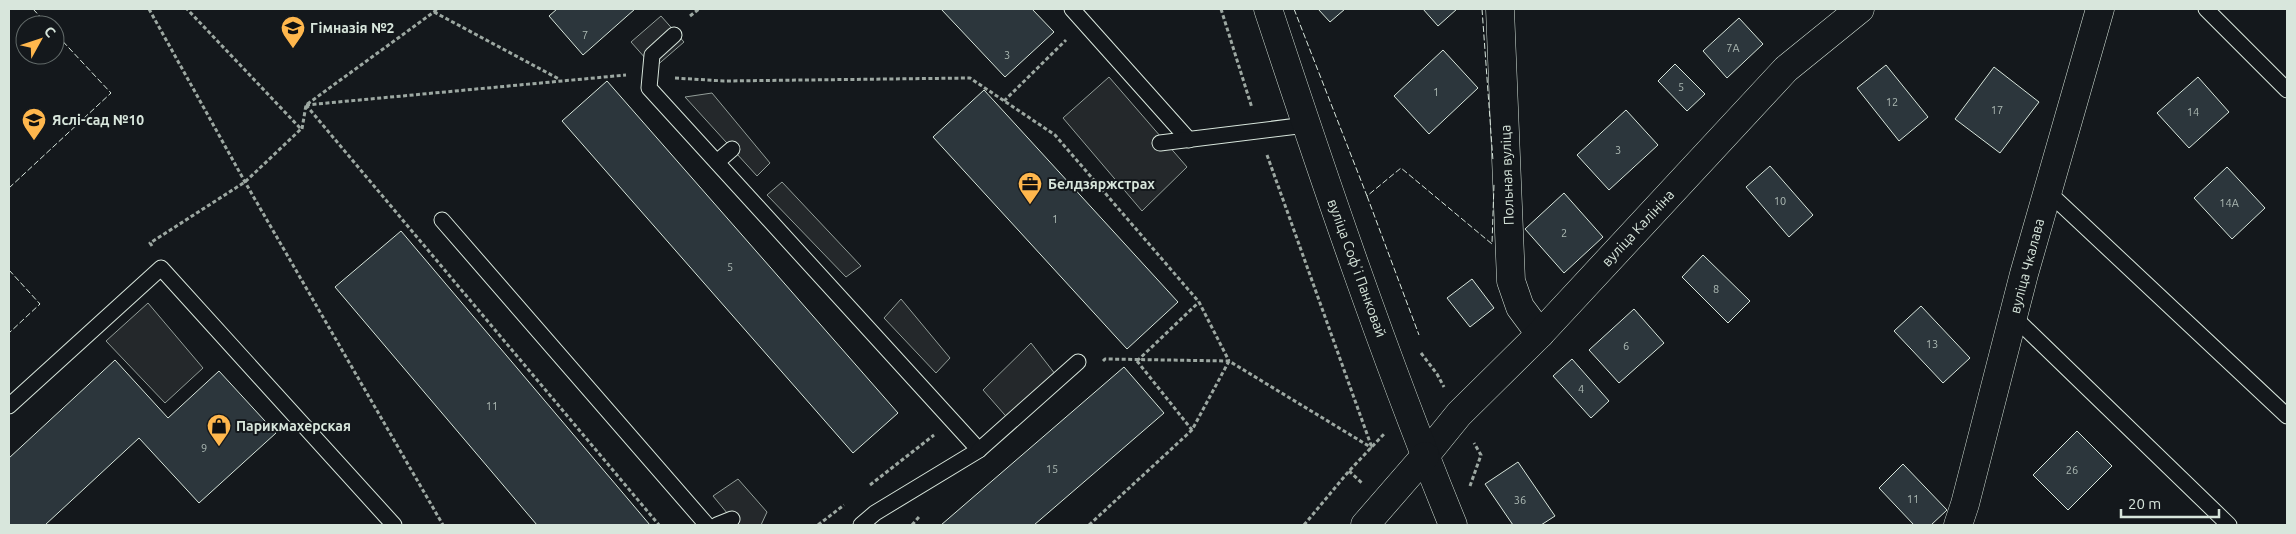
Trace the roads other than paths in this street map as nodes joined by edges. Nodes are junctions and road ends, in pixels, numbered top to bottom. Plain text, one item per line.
1 (1072, 9) edge
2 (1268, 9) edge
3 (1500, 9) edge
4 (1860, 9) edge
5 (2100, 9) edge
6 (2206, 9) edge
7 (674, 35) dead end
8 (2287, 90) edge
9 (1306, 125) junction
10 (1189, 140) junction
11 (1160, 143) dead end
12 (732, 149) dead end
13 (717, 162) junction
14 (2048, 192) junction
15 (442, 220) dead end
16 (2013, 316) junction
17 (1540, 334) junction
18 (1078, 362) dead end
19 (9, 406) edge
20 (2287, 416) edge
21 (979, 450) junction
22 (1425, 456) junction
23 (732, 519) dead end
24 (394, 525) edge
25 (708, 525) edge
26 (717, 525) edge
27 (861, 525) edge
28 (1366, 525) edge
29 (1453, 525) edge
30 (1958, 525) edge
31 (2229, 525) edge

1 - 10 lane
2 - 9 street, вуліца Софʼі Панковай
3 - 17 street, Польная вуліца
4 - 17 street, вуліца Калініна
5 - 14 street, вуліца Чкалава
6 - 8 lane
7 - 13 lane
9 - 10 lane
9 - 22 street, вуліца Софʼі Панковай
10 - 11 lane
12 - 13 lane
13 - 21 lane
14 - 16 street, вуліца Чкалава
14 - 20 lane
15 - 25 lane
16 - 30 street, вуліца Чкалава
16 - 31 lane
17 - 22 street, вуліца Калініна
18 - 21 lane
19 - 24 lane
21 - 27 lane
22 - 28 street, вуліца Калініна
22 - 29 street, вуліца Софʼі Панковай
23 - 26 lane

